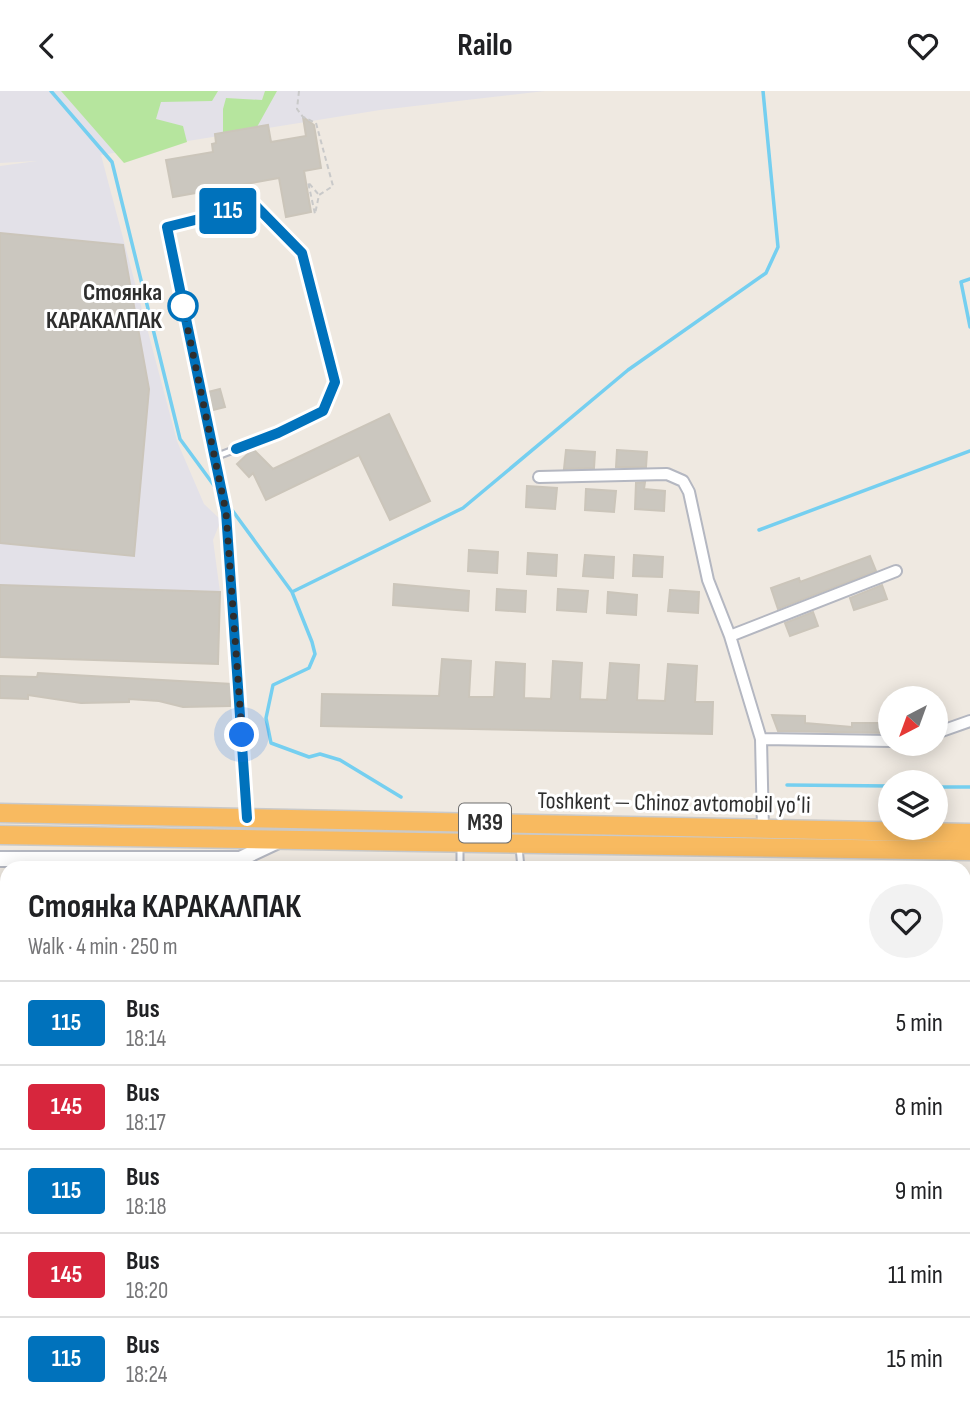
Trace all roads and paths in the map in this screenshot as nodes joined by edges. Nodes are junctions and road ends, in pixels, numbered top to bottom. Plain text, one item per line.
1 (299, 91) edge
2 (319, 195) junction
3 (215, 457) junction
4 (539, 477) dead end
5 (896, 571) dead end
6 (730, 636) junction
7 (970, 721) edge
8 (948, 729) edge
9 (761, 739) junction
10 (878, 741) edge
11 (0, 813) edge
12 (247, 818) junction
13 (763, 829) junction
14 (970, 833) edge
15 (0, 835) edge
16 (279, 840) junction
17 (460, 843) junction
18 (519, 844) junction
19 (970, 851) edge
20 (243, 861) edge
21 (460, 861) edge
22 (520, 861) edge

1 - 2 path
2 - 2 path
3 - 3 lane
3 - 12 lane
4 - 6 street
5 - 6 street
6 - 9 street
7 - 8 street
9 - 10 street
9 - 13 street
11 - 12 highway, Toshkent — Chinoz avtomobil yoʻli / M39
12 - 13 highway, Toshkent — Chinoz avtomobil yoʻli / M39
13 - 14 highway, Toshkent — Chinoz avtomobil yoʻli / M39
15 - 16 highway, Toshkent — Chinoz avtomobil yoʻli / M39
16 - 17 highway, Toshkent — Chinoz avtomobil yoʻli / M39
16 - 20 street, M39
17 - 18 highway, Toshkent — Chinoz avtomobil yoʻli / M39
17 - 21 lane
18 - 19 highway, Toshkent — Chinoz avtomobil yoʻli / M39
18 - 22 lane

